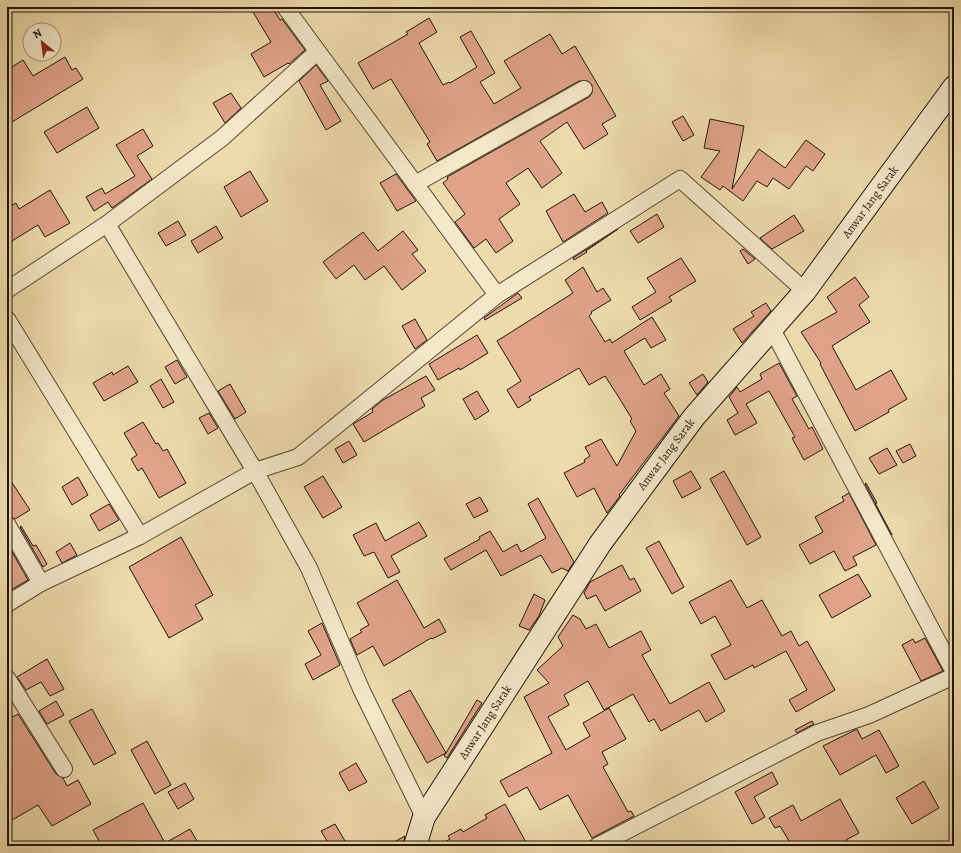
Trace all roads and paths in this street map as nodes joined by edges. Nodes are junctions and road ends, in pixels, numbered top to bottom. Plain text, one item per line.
1 (285, 7) edge
2 (317, 52) junction
3 (954, 87) edge
4 (584, 89) dead end
5 (416, 184) junction
6 (107, 224) junction
7 (7, 290) edge
8 (805, 291) junction
9 (497, 295) junction
10 (7, 319) edge
11 (772, 329) junction
12 (256, 471) junction
13 (7, 524) edge
14 (140, 536) junction
15 (41, 583) junction
16 (7, 604) edge
17 (954, 672) edge
18 (954, 676) edge
19 (7, 678) edge
20 (64, 768) dead end
21 (424, 817) junction
22 (415, 846) edge
23 (597, 846) edge

1 - 2 street
2 - 5 street
2 - 6 street
3 - 8 main road, Anwar Jang Sarak
4 - 5 street
5 - 9 street
6 - 7 street
6 - 12 street
8 - 9 street
8 - 11 main road, Anwar Jang Sarak
9 - 12 street
10 - 14 street
11 - 17 street
11 - 21 main road, Anwar Jang Sarak
12 - 14 street
12 - 21 street
13 - 15 street
14 - 15 street
15 - 16 street
18 - 23 street
19 - 20 street
21 - 22 main road, Anwar Jang Sarak

